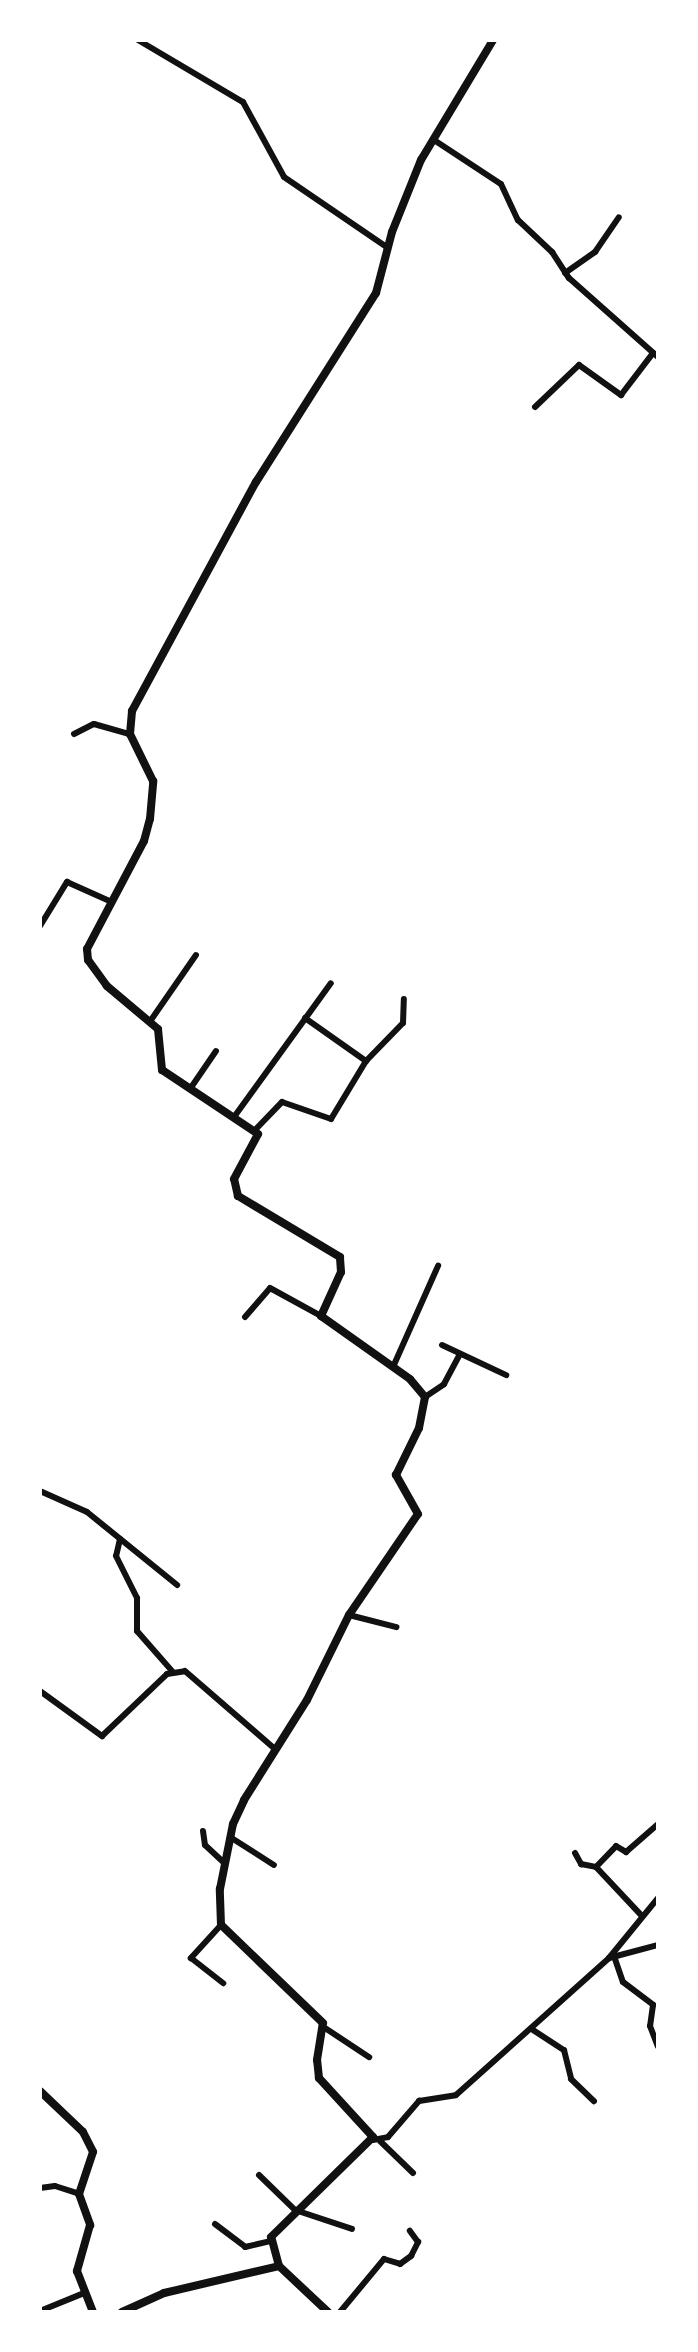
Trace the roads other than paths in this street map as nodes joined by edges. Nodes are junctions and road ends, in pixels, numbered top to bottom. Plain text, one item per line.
1 (138, 40) edge
2 (493, 40) edge
3 (434, 140) junction
4 (619, 217) dead end
5 (388, 248) junction
6 (565, 273) junction
7 (655, 355) edge
8 (535, 407) dead end
9 (74, 734) dead end
10 (130, 734) junction
11 (112, 902) junction
12 (40, 926) edge
13 (196, 955) dead end
14 (331, 983) dead end
15 (404, 999) dead end
16 (305, 1018) junction
17 (151, 1020) junction
18 (216, 1051) dead end
19 (366, 1061) junction
20 (190, 1089) junction
21 (234, 1117) junction
22 (255, 1130) junction
23 (438, 1266) dead end
24 (321, 1316) junction
25 (245, 1317) dead end
26 (442, 1345) dead end
27 (460, 1354) junction
28 (393, 1367) junction
29 (506, 1375) dead end
30 (425, 1397) junction
31 (40, 1491) edge
32 (120, 1539) junction
33 (177, 1585) dead end
34 (349, 1615) junction
35 (396, 1627) dead end
36 (172, 1671) junction
37 (40, 1691) edge
38 (275, 1749) junction
39 (658, 1824) edge
40 (203, 1831) dead end
41 (230, 1837) junction
42 (575, 1853) dead end
43 (224, 1863) junction
44 (274, 1865) dead end
45 (596, 1867) junction
46 (658, 1898) edge
47 (642, 1916) junction
48 (221, 1925) junction
49 (658, 1945) edge
50 (612, 1958) junction
51 (223, 1983) dead end
52 (325, 2028) junction
53 (533, 2030) junction
54 (658, 2047) edge
55 (369, 2057) dead end
56 (40, 2091) edge
57 (594, 2101) dead end
58 (377, 2140) junction
59 (413, 2173) dead end
60 (259, 2175) dead end
61 (40, 2188) edge
62 (79, 2194) junction
63 (295, 2210) junction
64 (215, 2224) dead end
65 (352, 2229) dead end
66 (410, 2231) dead end
67 (271, 2243) junction
68 (278, 2264) junction
69 (84, 2293) junction
70 (322, 2310) edge
71 (40, 2311) edge
72 (93, 2312) edge
73 (122, 2312) edge
74 (340, 2312) edge

1 - 5 street
2 - 3 street
3 - 5 street
3 - 6 street
4 - 6 street
5 - 10 street
6 - 7 street
7 - 8 street
9 - 10 street
10 - 11 street
11 - 12 street
11 - 17 street
13 - 17 street
14 - 16 street
15 - 19 street
16 - 19 street
16 - 21 street
17 - 20 street
18 - 20 street
19 - 22 street
20 - 21 street
21 - 22 street
22 - 24 street
23 - 28 street
24 - 25 street
24 - 28 street
26 - 27 street
27 - 29 street
27 - 30 street
28 - 30 street
30 - 34 street
31 - 32 street
32 - 33 street
32 - 36 street
34 - 35 street
34 - 38 street
36 - 37 street
36 - 38 street
38 - 41 street
39 - 45 street
40 - 43 street
41 - 43 street
41 - 44 street
42 - 45 street
43 - 48 street
45 - 47 street
46 - 47 street
47 - 50 street
48 - 51 street
48 - 52 street
49 - 50 street
50 - 53 street
50 - 54 street
52 - 55 street
52 - 58 street
53 - 57 street
53 - 58 street
56 - 62 street
58 - 59 street
58 - 63 street
60 - 63 street
61 - 62 street
62 - 69 street
63 - 65 street
63 - 67 street
64 - 67 street
66 - 74 street
67 - 68 street
68 - 70 street
68 - 73 street
69 - 71 street
69 - 72 street

